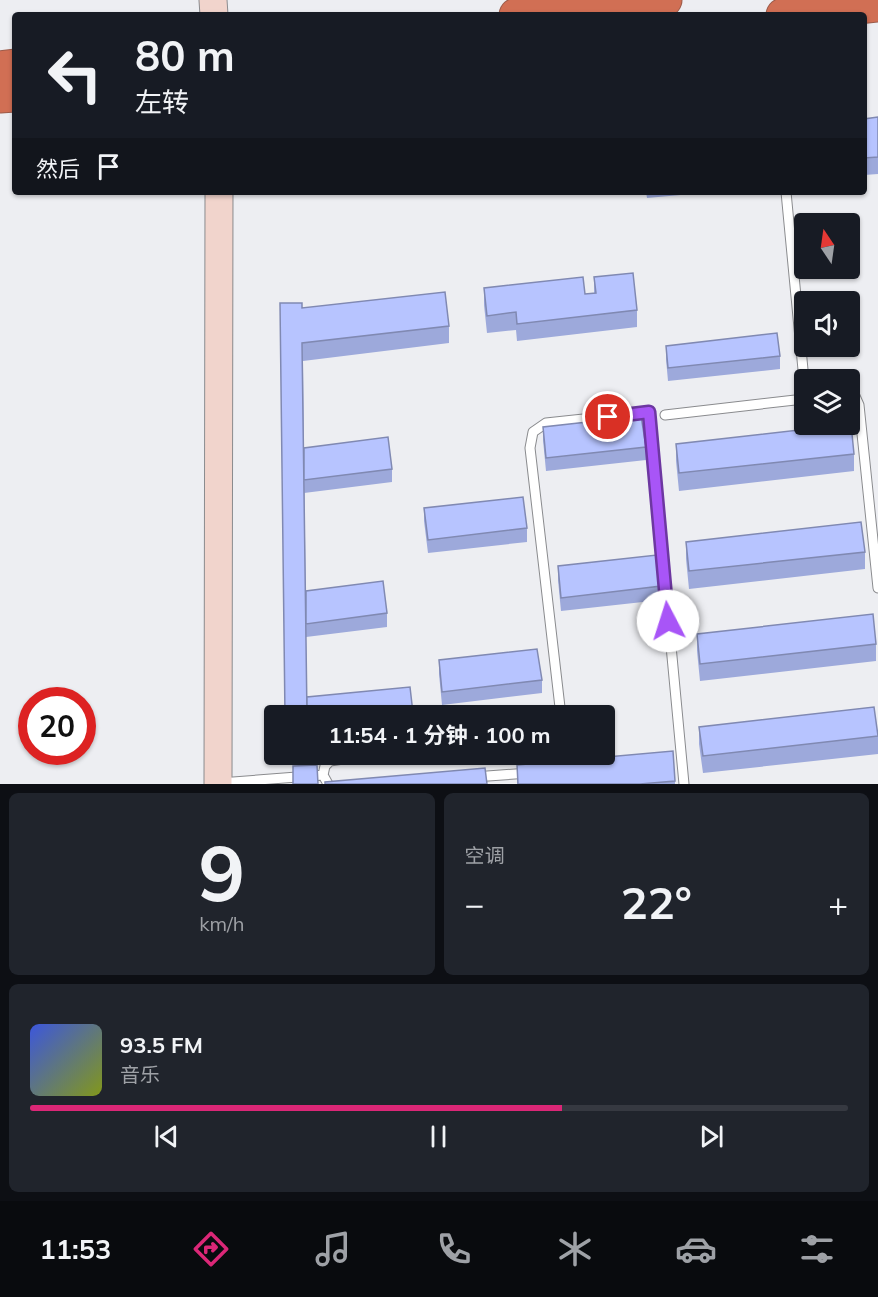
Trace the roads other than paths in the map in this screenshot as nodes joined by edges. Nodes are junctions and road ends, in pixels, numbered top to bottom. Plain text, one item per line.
1 (665, 0) edge
2 (878, 5) edge
3 (546, 12) edge
4 (812, 12) edge
5 (219, 195) edge
6 (786, 195) edge
7 (803, 369) edge
8 (794, 400) edge
9 (665, 415) dead end
10 (860, 415) edge
11 (878, 588) edge
12 (560, 705) edge
13 (326, 765) edge
14 (567, 765) edge
15 (555, 770) edge
16 (543, 771) edge
17 (460, 779) edge
18 (326, 780) edge
19 (218, 784) edge
20 (684, 784) edge

1 - 3 highway
2 - 4 highway
5 - 19 main road
6 - 7 lane
8 - 9 lane
10 - 11 lane
12 - 20 lane
13 - 18 lane
14 - 15 lane
16 - 17 lane
18 - 19 lane

